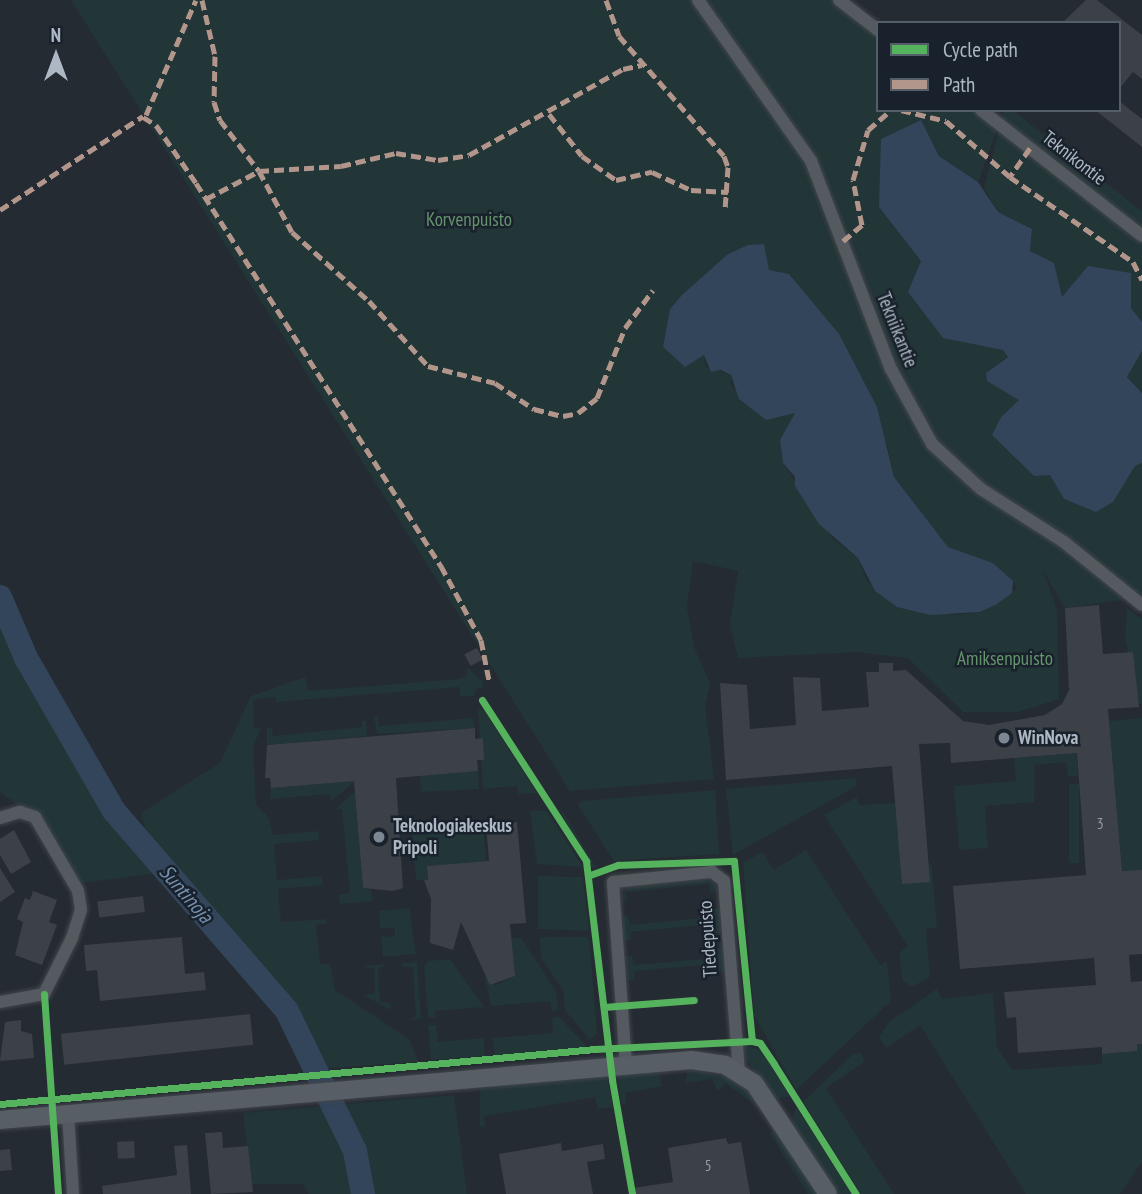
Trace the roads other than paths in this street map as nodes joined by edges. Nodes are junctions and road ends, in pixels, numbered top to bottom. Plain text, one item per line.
1 (698, 0) edge
2 (839, 0) edge
3 (876, 28) edge
4 (984, 112) edge
5 (1142, 236) edge
6 (1142, 606) edge
7 (0, 818) edge
8 (0, 1002) edge
9 (626, 1065) junction
10 (738, 1071) junction
11 (68, 1114) junction
12 (0, 1120) edge
13 (74, 1194) edge
14 (828, 1194) edge

1 - 6 street, Tekniikantie
2 - 3 street
4 - 5 street, Teknikontie
7 - 8 street
9 - 10 street
9 - 10 street, Tiedepuisto
9 - 11 street
10 - 14 street
11 - 12 street
11 - 13 street

